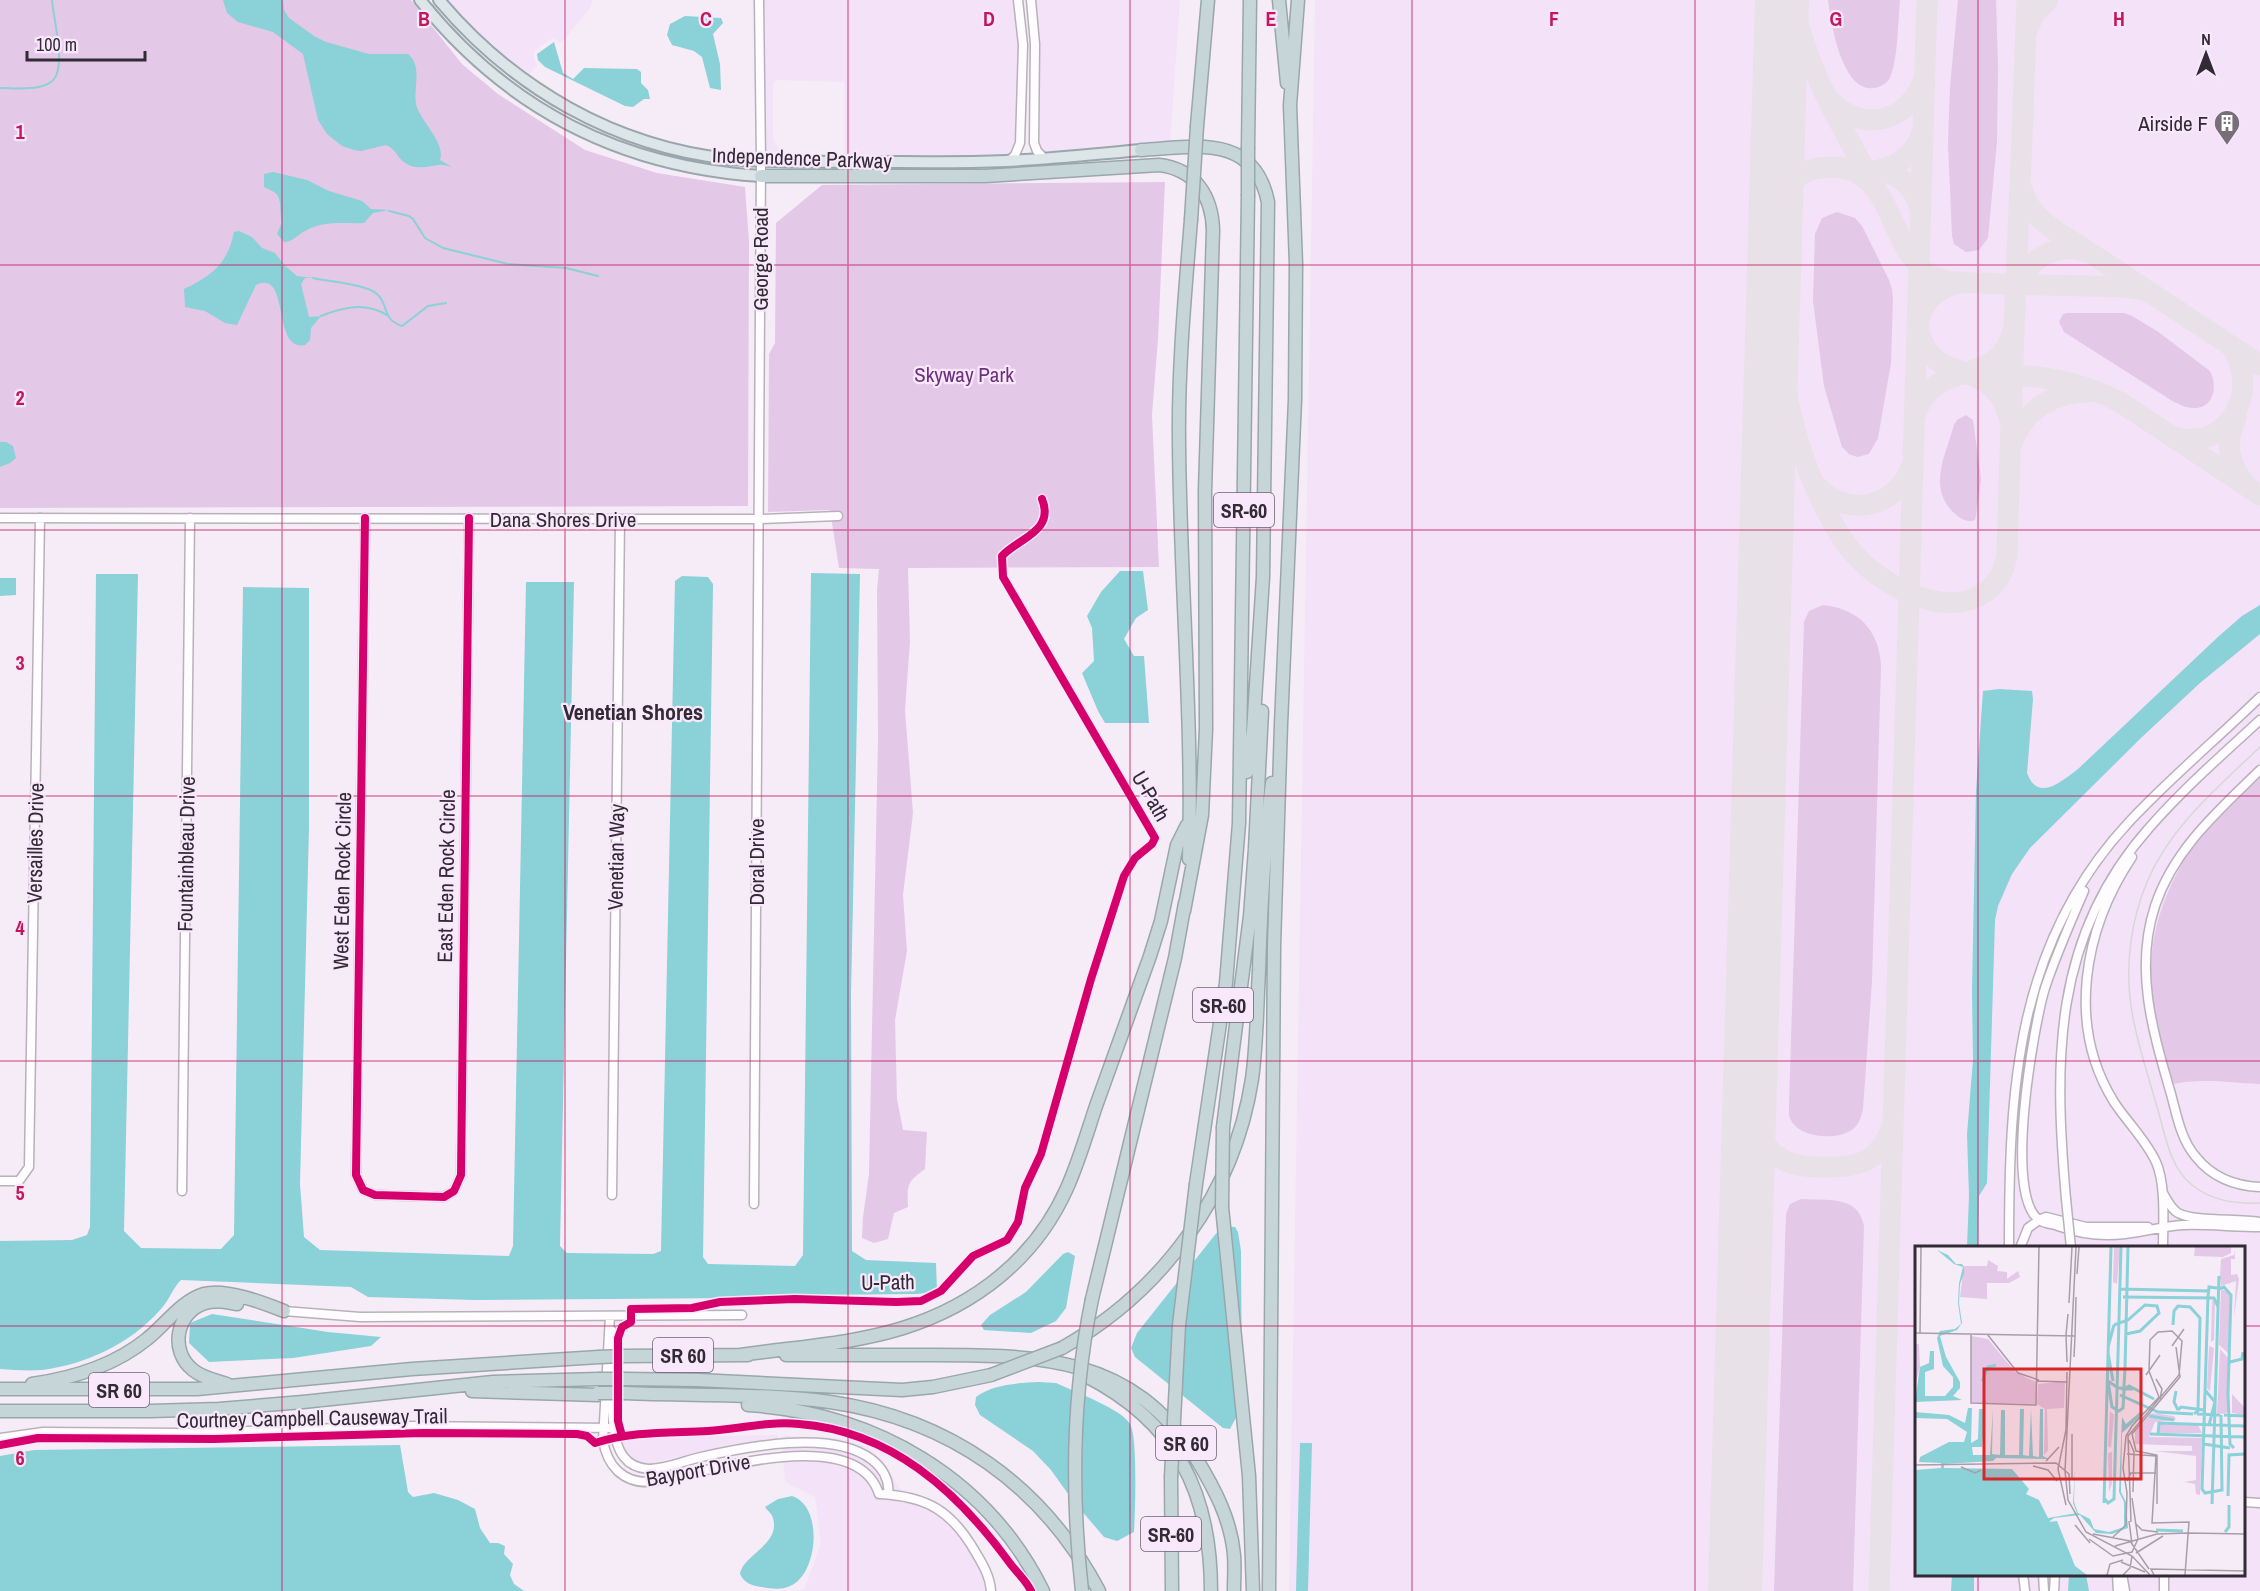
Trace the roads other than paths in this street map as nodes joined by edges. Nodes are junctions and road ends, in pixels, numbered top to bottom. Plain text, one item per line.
1 (420, 0) edge
2 (439, 0) edge
3 (759, 0) edge
4 (1018, 0) edge
5 (1031, 0) edge
6 (1208, 0) edge
7 (1250, 0) edge
8 (1279, 0) edge
9 (1298, 0) edge
10 (1290, 105) junction
11 (1142, 150) joint
12 (1045, 159) junction
13 (761, 161) junction
14 (1009, 161) junction
15 (761, 176) junction
16 (838, 516) dead end
17 (0, 518) edge
18 (40, 518) junction
19 (190, 518) junction
20 (365, 518) junction
21 (469, 518) junction
22 (620, 519) junction
23 (759, 519) junction
24 (1263, 577) junction
25 (2260, 697) edge
26 (2260, 720) edge
27 (1281, 724) junction
28 (2260, 770) edge
29 (2172, 803) junction
30 (1189, 821) junction
31 (1239, 824) junction
32 (2106, 851) junction
33 (1184, 911) junction
34 (0, 1181) edge
35 (2260, 1187) edge
36 (2162, 1190) junction
37 (182, 1191) dead end
38 (612, 1195) dead end
39 (414, 1196) joint
40 (754, 1204) dead end
41 (2038, 1220) junction
42 (2260, 1222) edge
43 (2163, 1227) junction
44 (2260, 1227) edge
45 (2009, 1246) edge
46 (2021, 1246) edge
47 (2072, 1246) edge
48 (2163, 1246) edge
49 (284, 1311) junction
50 (742, 1315) dead end
51 (610, 1316) junction
52 (741, 1355) junction
53 (1054, 1362) junction
54 (237, 1386) junction
55 (0, 1388) edge
56 (402, 1392) junction
57 (625, 1395) junction
58 (0, 1411) edge
59 (609, 1428) junction
60 (0, 1438) edge
61 (884, 1494) junction
62 (2245, 1502) edge
63 (2260, 1503) edge
64 (2023, 1576) edge
65 (2043, 1576) edge
66 (2055, 1576) edge
67 (2117, 1576) edge
68 (2122, 1576) edge
69 (991, 1591) edge
70 (1043, 1591) edge
71 (1082, 1591) edge
72 (1099, 1591) edge
73 (1172, 1591) edge
74 (1211, 1591) edge
75 (1234, 1591) edge
76 (1253, 1591) edge
77 (1269, 1591) edge
78 (2025, 1591) edge
79 (2044, 1591) edge
80 (2054, 1591) edge
81 (2118, 1591) edge
82 (2125, 1591) edge

1 - 15 main road, Independence Parkway
2 - 13 main road, Independence Parkway
3 - 13 street, George Road
4 - 14 street
5 - 12 street
6 - 30 highway, SR-60 / SR-60, bridge
7 - 31 highway, SR-60 / SR-60, bridge
8 - 10 highway
9 - 10 highway
10 - 27 highway
11 - 12 main road, Independence Parkway
11 - 24 highway
12 - 14 main road, Independence Parkway
13 - 14 main road, Independence Parkway
13 - 15 street, George Road
15 - 23 street, George Road
15 - 33 highway
16 - 23 street, Dana Shores Drive
17 - 18 street, Dana Shores Drive
18 - 19 street, Dana Shores Drive
18 - 34 street, Versailles Drive
19 - 20 street, Dana Shores Drive
19 - 37 street, Fountainbleau Drive
20 - 21 street, Dana Shores Drive
20 - 39 street, West Eden Rock Circle
21 - 22 street, Dana Shores Drive
21 - 39 street, East Eden Rock Circle
22 - 23 street, Dana Shores Drive
22 - 38 street, Venetian Way
23 - 40 street, Doral Drive
24 - 31 highway
24 - 76 highway, bridge
25 - 32 street
26 - 29 street
27 - 56 highway, bridge
27 - 77 highway
28 - 35 street
29 - 36 street
29 - 47 street, bridge
30 - 33 highway, SR-60 / SR-60
30 - 52 highway
31 - 73 highway, SR-60 / SR-60, bridge
32 - 41 street
32 - 45 street
33 - 71 highway, SR-60 / SR-60, bridge
36 - 42 street
36 - 43 street
41 - 43 street
41 - 46 street
43 - 44 street
43 - 48 street
49 - 51 street
49 - 54 highway
49 - 55 highway
50 - 51 street
51 - 59 street, Bayport Drive
52 - 53 highway, SR 60
52 - 54 highway, SR 60, bridge
53 - 74 highway
53 - 75 highway, SR 60
54 - 55 highway, SR 60
56 - 57 highway, SR 60, bridge
56 - 58 highway, SR 60
57 - 70 highway, SR 60
57 - 72 highway, SR 60
59 - 60 street
59 - 61 street, Bayport Drive
59 - 61 street, Bayport Drive
61 - 69 street
62 - 63 street
64 - 78 street
65 - 79 street
66 - 80 street
67 - 81 street
68 - 82 street

